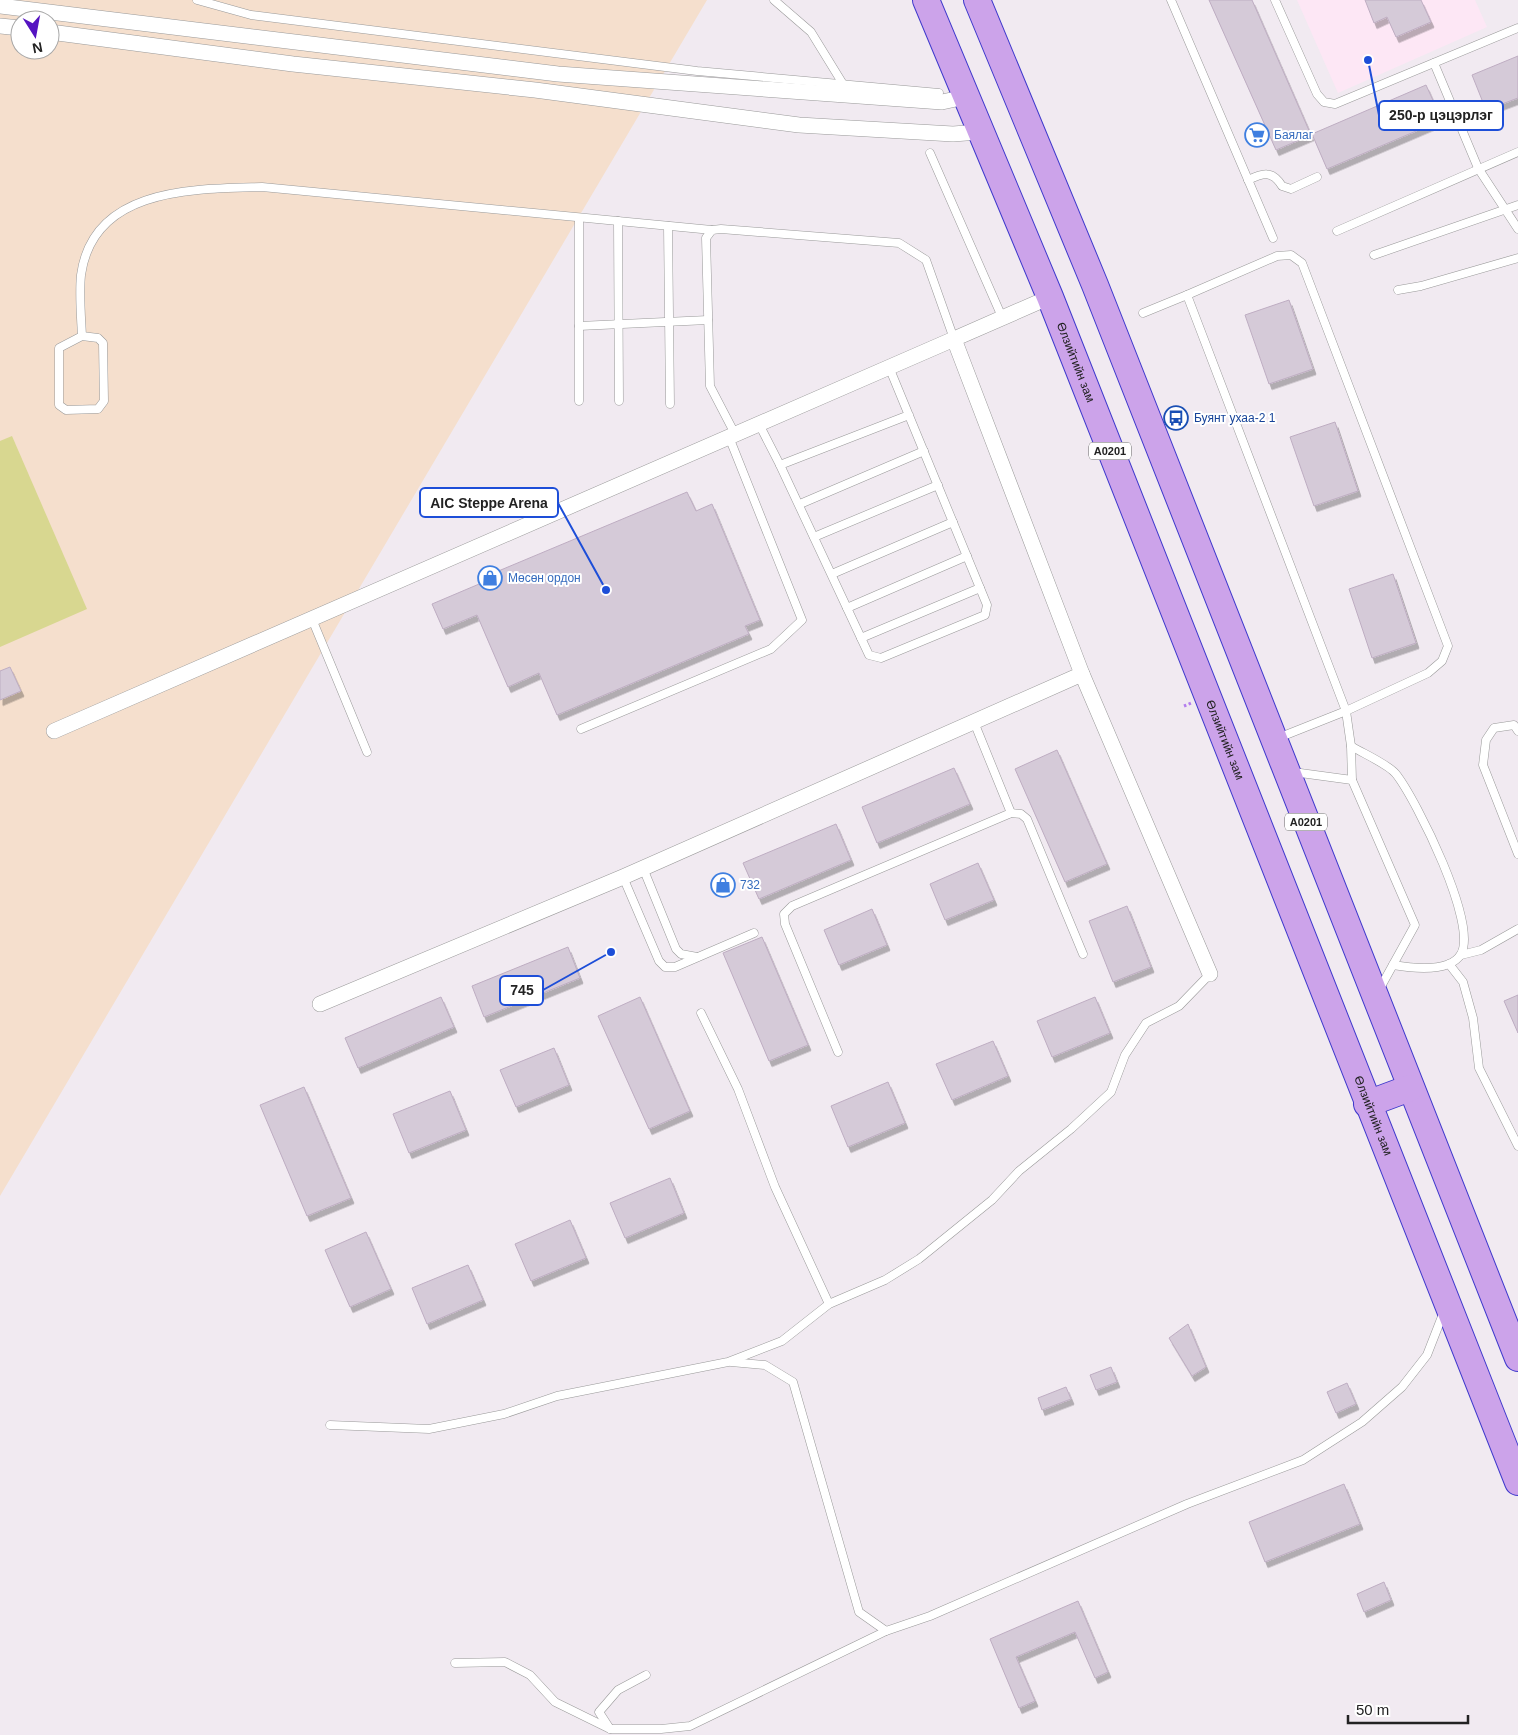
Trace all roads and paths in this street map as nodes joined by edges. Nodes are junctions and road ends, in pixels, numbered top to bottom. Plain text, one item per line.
1 (197, 0) edge
2 (774, 0) edge
3 (926, 0) edge
4 (1171, 0) edge
5 (1275, 0) edge
6 (982, 2) edge
7 (0, 6) edge
8 (1518, 28) edge
9 (60, 33) edge
10 (1434, 63) junction
11 (843, 84) junction
12 (939, 93) dead end
13 (965, 97) junction
14 (979, 132) junction
15 (1518, 152) edge
16 (930, 153) dead end
17 (1478, 168) junction
18 (1317, 177) dead end
19 (1248, 180) junction
20 (1518, 205) edge
21 (1505, 209) junction
22 (579, 218) junction
23 (618, 221) junction
24 (668, 226) junction
25 (1518, 229) edge
26 (712, 230) junction
27 (1337, 231) dead end
28 (1273, 238) dead end
29 (1374, 255) dead end
30 (1518, 258) edge
31 (1398, 290) dead end
32 (1186, 295) junction
33 (1050, 298) junction
34 (1144, 313) dead end
35 (1002, 318) junction
36 (708, 320) junction
37 (669, 322) junction
38 (619, 324) junction
39 (579, 326) junction
40 (82, 336) junction
41 (954, 338) junction
42 (889, 367) junction
43 (579, 401) dead end
44 (619, 401) dead end
45 (670, 404) dead end
46 (909, 415) junction
47 (759, 424) junction
48 (732, 435) junction
49 (924, 451) junction
50 (780, 465) junction
51 (938, 485) junction
52 (800, 504) junction
53 (953, 522) junction
54 (814, 537) junction
55 (967, 556) junction
56 (832, 574) junction
57 (980, 588) junction
58 (847, 608) junction
59 (312, 619) junction
60 (861, 638) junction
61 (1082, 674) junction
62 (1346, 711) junction
63 (974, 722) junction
64 (581, 729) dead end
65 (54, 731) dead end
66 (1518, 731) edge
67 (1273, 740) junction
68 (1351, 746) junction
69 (367, 752) dead end
70 (1286, 772) junction
71 (1352, 780) junction
72 (1011, 813) junction
73 (1518, 854) edge
74 (643, 868) junction
75 (623, 877) junction
76 (1518, 929) edge
77 (754, 933) dead end
78 (1083, 954) dead end
79 (1460, 955) junction
80 (698, 957) junction
81 (1449, 964) junction
82 (1393, 965) junction
83 (1210, 974) joint
84 (1375, 996) junction
85 (320, 1004) dead end
86 (701, 1013) dead end
87 (838, 1052) dead end
88 (1410, 1088) junction
89 (1367, 1104) junction
90 (1518, 1146) edge
91 (828, 1304) junction
92 (1446, 1305) junction
93 (1518, 1358) edge
94 (728, 1362) junction
95 (330, 1425) dead end
96 (1518, 1482) edge
97 (886, 1631) junction
98 (455, 1663) dead end
99 (646, 1675) dead end
100 (610, 1730) junction

1 - 11 lane
2 - 11 lane
3 - 13 highway, Өлзийтийн зам / A0201
4 - 19 lane
5 - 10 lane
6 - 67 highway, A0201
7 - 13 street
8 - 10 lane
9 - 14 street
10 - 17 lane
11 - 12 lane
13 - 14 highway, Өлзийтийн зам / A0201
14 - 33 highway, Өлзийтийн зам / A0201
15 - 17 lane
16 - 35 lane
17 - 21 lane
17 - 27 lane
18 - 19 lane
19 - 28 lane
20 - 21 lane
21 - 25 lane
21 - 29 lane
22 - 23 lane
22 - 39 lane
22 - 40 lane
23 - 24 lane
23 - 38 lane
24 - 26 lane
24 - 37 lane
26 - 36 lane
26 - 41 lane
30 - 31 lane
32 - 34 lane
32 - 62 lane
32 - 62 lane
33 - 35 street
33 - 89 highway, Өлзийтийн зам / A0201
35 - 41 street
36 - 37 lane
36 - 48 lane
37 - 38 lane
37 - 45 lane
38 - 39 lane
38 - 44 lane
39 - 43 lane
40 - 40 lane
41 - 42 street
41 - 61 street
42 - 46 lane
42 - 47 street
46 - 49 lane
46 - 50 lane
47 - 48 street
47 - 50 lane
48 - 59 street
48 - 64 lane
49 - 51 lane
49 - 52 lane
50 - 52 lane
51 - 53 lane
51 - 54 lane
52 - 54 lane
53 - 55 lane
53 - 56 lane
54 - 56 lane
55 - 57 lane
55 - 58 lane
56 - 58 lane
57 - 60 lane
57 - 60 lane
58 - 60 lane
59 - 65 street
59 - 69 lane
61 - 63 street
61 - 83 street
62 - 67 lane
62 - 68 lane
63 - 72 lane
63 - 74 street
66 - 73 lane
67 - 70 highway, A0201
68 - 71 lane
68 - 79 lane
70 - 71 lane
70 - 84 highway, A0201
71 - 82 lane
72 - 78 lane
72 - 87 lane
74 - 75 street
74 - 80 lane
75 - 80 lane
75 - 85 street
76 - 79 lane
77 - 80 lane
79 - 81 lane
81 - 82 lane
81 - 90 lane
82 - 84 lane
83 - 91 lane
84 - 88 highway, A0201
86 - 91 lane
88 - 89 highway
88 - 93 highway, A0201
89 - 92 highway, Өлзийтийн зам / A0201
91 - 94 lane
92 - 96 highway, Өлзийтийн зам / A0201
92 - 97 lane
94 - 95 lane
94 - 97 lane
97 - 100 lane
98 - 100 lane
99 - 100 lane

